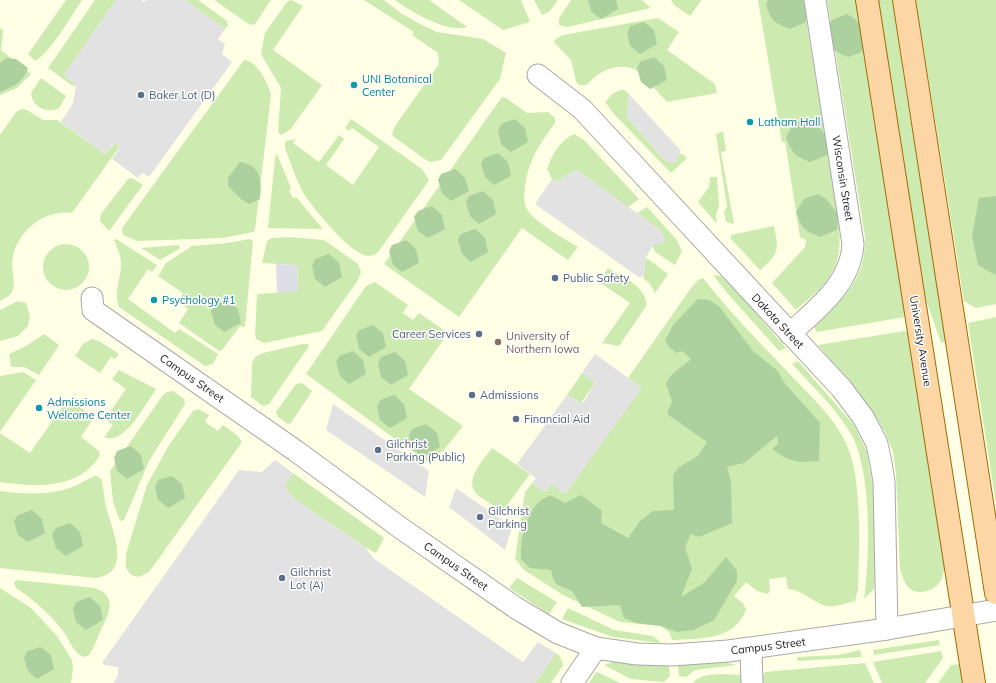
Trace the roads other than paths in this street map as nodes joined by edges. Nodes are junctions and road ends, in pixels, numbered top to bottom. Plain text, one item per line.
1 (815, 0) edge
2 (867, 0) edge
3 (904, 0) edge
4 (538, 75) dead end
5 (92, 298) dead end
6 (790, 334) junction
7 (996, 593) edge
8 (996, 610) edge
9 (964, 616) junction
10 (887, 629) junction
11 (596, 648) junction
12 (751, 649) junction
13 (572, 683) edge
14 (752, 683) edge
15 (974, 683) edge

1 - 6 street, Wisconsin Street
2 - 9 main road, University Avenue
3 - 7 main road
4 - 6 street, Dakota Street
5 - 11 street, Campus Street
6 - 10 street, Dakota Street
8 - 9 street, Campus Street
9 - 10 street, Campus Street
9 - 15 main road, University Avenue
10 - 12 street, Campus Street
11 - 12 street, Campus Street
11 - 13 street
12 - 14 street

